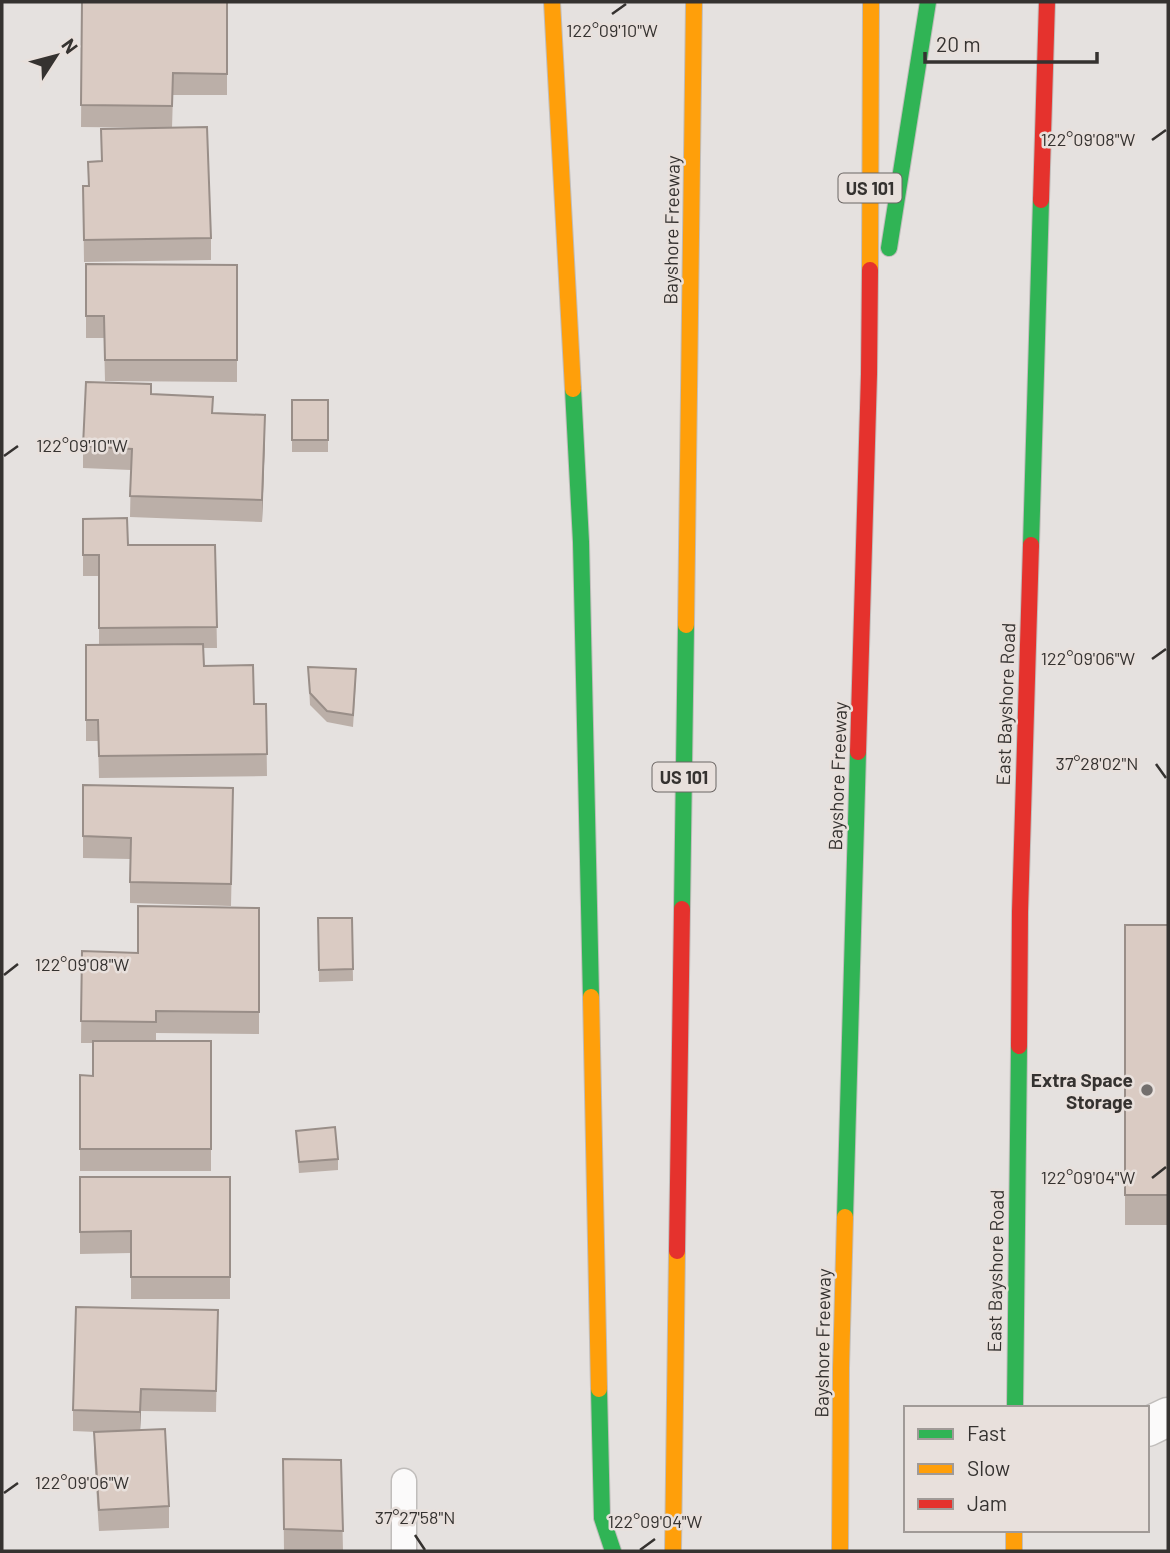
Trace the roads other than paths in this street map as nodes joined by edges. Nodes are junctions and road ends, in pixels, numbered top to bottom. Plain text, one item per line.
1 (552, 2) edge
2 (694, 2) edge
3 (871, 2) edge
4 (928, 2) edge
5 (1046, 2) edge
6 (869, 374) junction
7 (1015, 1406) edge
8 (1168, 1417) edge
9 (1149, 1426) edge
10 (404, 1481) dead end
11 (1014, 1532) edge
12 (404, 1551) edge
13 (613, 1551) edge
14 (673, 1551) edge
15 (841, 1551) edge
16 (1014, 1551) edge

1 - 13 main road
2 - 14 main road, Bayshore Freeway / US 101
3 - 6 main road, Bayshore Freeway / US 101
4 - 6 main road
5 - 7 main road, East Bayshore Road
6 - 15 main road, Bayshore Freeway / US 101
8 - 9 street
10 - 12 lane
11 - 16 main road

